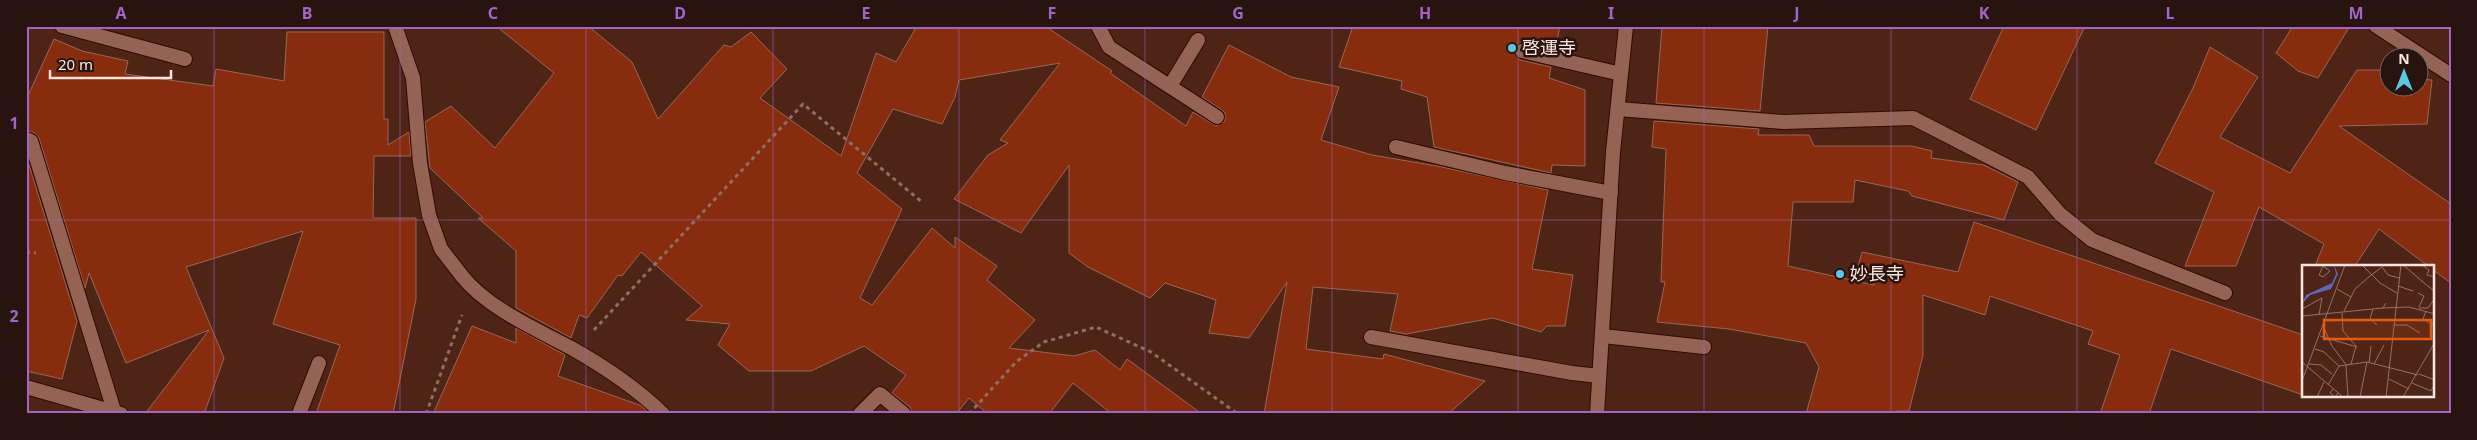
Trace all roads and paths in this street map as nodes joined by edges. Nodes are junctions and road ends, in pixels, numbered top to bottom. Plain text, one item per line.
1 (62, 26) edge
2 (395, 26) edge
3 (1098, 26) edge
4 (1626, 26) edge
5 (2376, 26) edge
6 (1198, 40) dead end
7 (1522, 51) dead end
8 (185, 59) dead end
9 (1621, 74) junction
10 (2451, 75) edge
11 (1170, 86) junction
12 (1618, 109) junction
13 (1218, 117) dead end
14 (26, 139) edge
15 (1396, 146) dead end
16 (1611, 193) junction
17 (922, 202) dead end
18 (472, 289) junction
19 (2225, 293) dead end
20 (1603, 336) junction
21 (1371, 337) dead end
22 (1704, 347) dead end
23 (575, 350) junction
24 (319, 363) dead end
25 (1599, 376) junction
26 (26, 387) edge
27 (116, 413) edge
28 (299, 414) edge
29 (426, 414) edge
30 (663, 414) edge
31 (860, 414) edge
32 (904, 414) edge
33 (969, 414) edge
34 (1238, 414) edge
35 (1596, 414) edge

1 - 8 street
2 - 18 street
3 - 11 street
4 - 9 street
5 - 10 street
6 - 11 street
7 - 9 street
9 - 12 street
11 - 13 street
12 - 16 street
12 - 19 street
14 - 27 street
15 - 16 street
16 - 20 street
17 - 23 path
18 - 23 street
18 - 29 path
20 - 22 street
20 - 25 street
21 - 25 street
23 - 30 street
24 - 28 street
25 - 35 street
26 - 27 street
31 - 32 street
33 - 34 path

